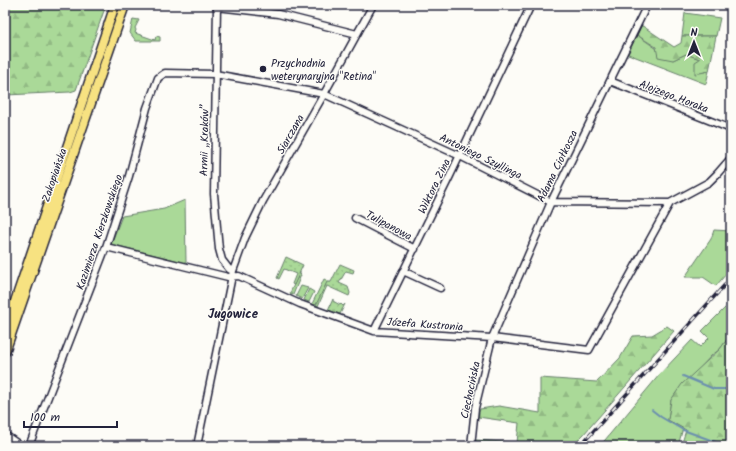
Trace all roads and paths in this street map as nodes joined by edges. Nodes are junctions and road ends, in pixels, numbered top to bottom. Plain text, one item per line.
1 (115, 5) edge
2 (125, 5) edge
3 (373, 5) edge
4 (531, 5) edge
5 (647, 5) edge
6 (217, 6) edge
7 (357, 34) junction
8 (215, 74) junction
9 (610, 81) junction
10 (324, 94) junction
11 (731, 129) edge
12 (460, 156) junction
13 (731, 158) edge
14 (551, 202) junction
15 (670, 203) junction
16 (355, 218) dead end
17 (106, 247) junction
18 (415, 249) junction
19 (403, 271) junction
20 (232, 274) junction
21 (440, 288) dead end
22 (5, 331) edge
23 (374, 331) junction
24 (492, 338) junction
25 (5, 352) edge
26 (5, 435) edge
27 (21, 446) edge
28 (29, 446) edge
29 (197, 446) edge
30 (471, 446) edge

1 - 22 main road, Zakopiańska
2 - 25 main road, Zakopiańska
3 - 7 street, Siarczana
4 - 12 street, Wiktora Zina
5 - 9 street, Adama Ciołkosza
6 - 7 street
6 - 8 street, Armii „Kraków”
7 - 10 street, Siarczana
8 - 10 street, Antoniego Szyllinga
8 - 17 street, Kazimierza Kierzkowskiego
8 - 20 street, Armii „Kraków”
9 - 11 street, Alojzego Horaka
9 - 14 street, Adama Ciołkosza
10 - 12 street, Antoniego Szyllinga
10 - 20 street, Siarczana
12 - 14 street, Antoniego Szyllinga
12 - 18 street, Wiktora Zina
13 - 15 street, Antoniego Szyllinga
14 - 15 street, Antoniego Szyllinga
14 - 24 street, Adama Ciołkosza
15 - 24 street, Józefa Kustronia
16 - 18 street, Tulipanowa
17 - 20 street, Józefa Kustronia
17 - 28 street, Kazimierza Kierzkowskiego
18 - 19 street, Wiktora Zina
19 - 21 street
19 - 23 street, Wiktora Zina
20 - 23 street, Józefa Kustronia
20 - 29 street
23 - 24 street, Józefa Kustronia
24 - 30 street, Ciechocińska
26 - 27 street

